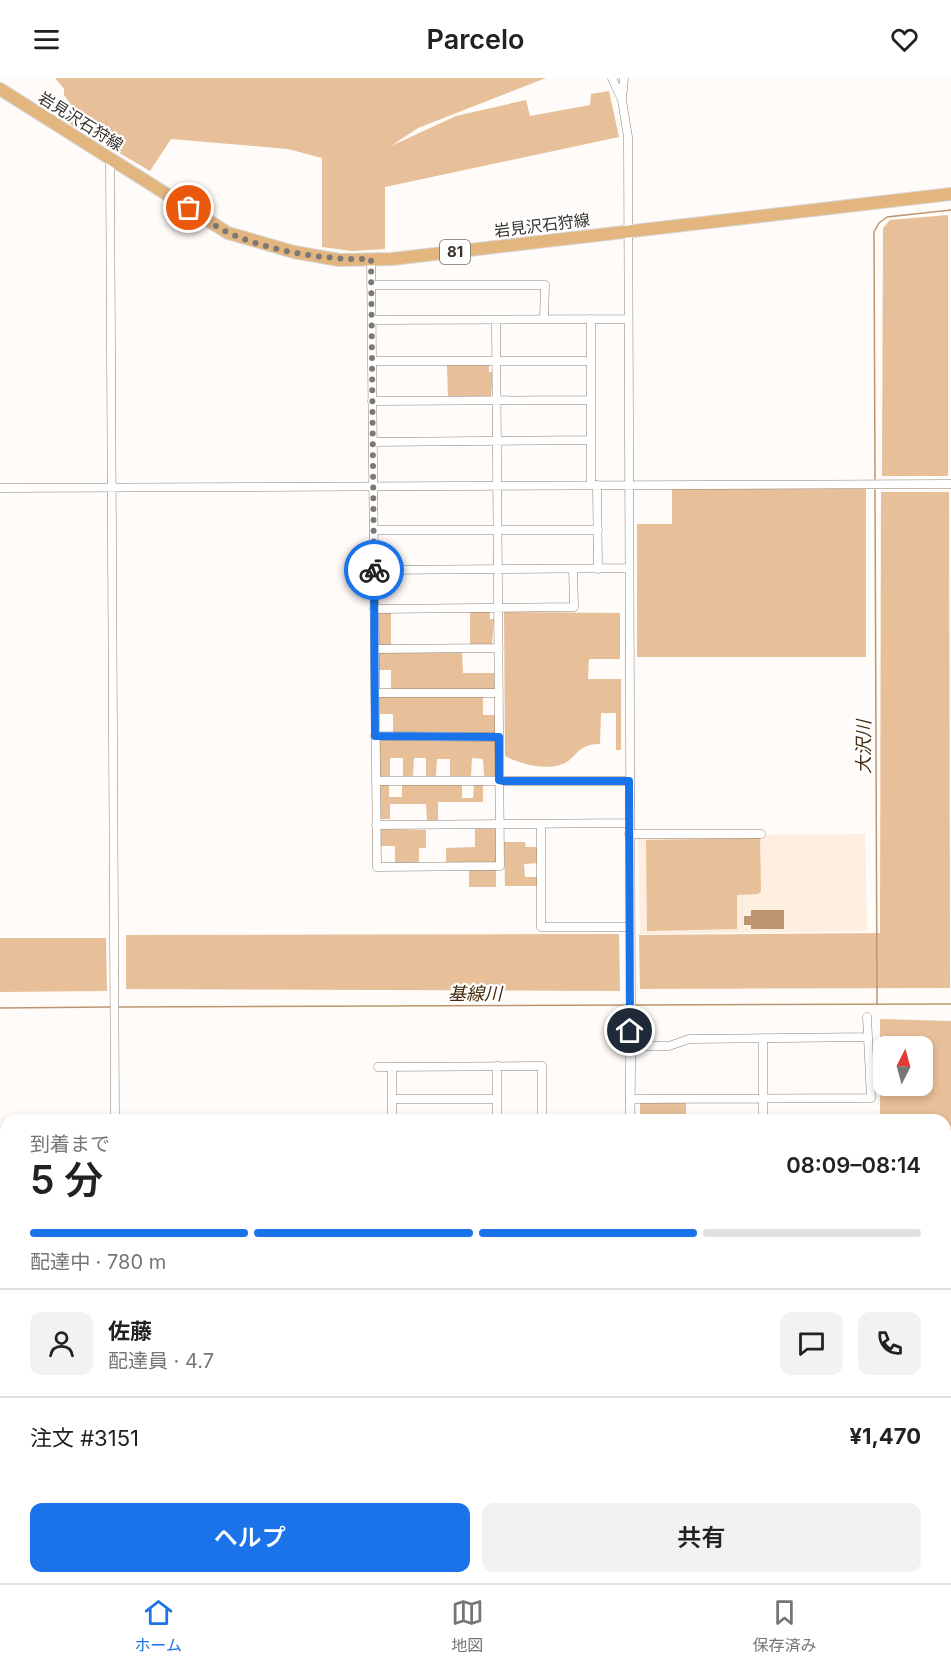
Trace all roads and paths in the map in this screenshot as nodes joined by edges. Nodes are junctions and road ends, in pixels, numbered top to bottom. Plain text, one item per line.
1 (612, 78) edge
2 (624, 78) edge
3 (0, 89) edge
4 (622, 100) junction
5 (110, 159) junction
6 (951, 194) edge
7 (627, 231) junction
8 (371, 259) junction
9 (371, 285) junction
10 (591, 319) junction
11 (627, 319) junction
12 (372, 320) junction
13 (496, 320) junction
14 (544, 320) junction
15 (372, 361) junction
16 (497, 361) junction
17 (591, 361) junction
18 (591, 400) junction
19 (372, 401) junction
20 (497, 401) junction
21 (591, 440) junction
22 (497, 441) junction
23 (373, 442) junction
24 (951, 484) edge
25 (594, 485) junction
26 (628, 485) junction
27 (373, 486) junction
28 (497, 486) junction
29 (113, 487) junction
30 (0, 488) edge
31 (498, 530) junction
32 (598, 530) junction
33 (374, 531) junction
34 (628, 568) junction
35 (498, 569) junction
36 (573, 569) junction
37 (598, 569) junction
38 (374, 570) junction
39 (498, 607) junction
40 (374, 609) junction
41 (498, 648) junction
42 (375, 649) junction
43 (375, 693) junction
44 (499, 693) junction
45 (375, 736) junction
46 (499, 737) junction
47 (499, 780) junction
48 (376, 781) junction
49 (629, 781) junction
50 (500, 824) junction
51 (541, 824) junction
52 (629, 824) junction
53 (376, 825) junction
54 (629, 834) junction
55 (761, 834) dead end
56 (630, 927) junction
57 (631, 1015) joint
58 (867, 1017) dead end
59 (867, 1037) junction
60 (763, 1038) junction
61 (630, 1046) junction
62 (497, 1066) junction
63 (378, 1067) dead end
64 (392, 1067) junction
65 (497, 1099) junction
66 (630, 1099) junction
67 (763, 1099) junction
68 (392, 1100) junction
69 (115, 1114) edge
70 (392, 1114) edge
71 (497, 1114) edge
72 (542, 1114) edge
73 (630, 1114) edge
74 (764, 1114) edge

1 - 4 street
2 - 4 street
3 - 5 main road, 岩見沢石狩線 / 81
4 - 7 street
5 - 8 main road, 岩見沢石狩線 / 81
5 - 29 street
6 - 7 main road, 岩見沢石狩線 / 81
7 - 8 main road, 岩見沢石狩線 / 81
7 - 11 street
8 - 9 street
9 - 12 street
9 - 14 street
10 - 11 street
10 - 14 street
10 - 17 street
11 - 26 street
12 - 13 street
12 - 15 street
13 - 14 street
13 - 16 street
15 - 16 street
15 - 19 street
16 - 17 street
16 - 20 street
17 - 18 street
18 - 20 street
18 - 21 street
19 - 20 street
19 - 23 street
20 - 22 street
21 - 22 street
21 - 25 street
22 - 23 street
22 - 28 street
23 - 27 street
24 - 26 street
25 - 26 street
25 - 28 street
25 - 32 street
26 - 34 street
27 - 28 street
27 - 29 street
27 - 33 street
28 - 31 street
29 - 30 street
29 - 69 street
31 - 32 street
31 - 33 street
31 - 35 street
32 - 37 street
33 - 38 street
34 - 37 street
34 - 49 street
35 - 36 street
35 - 38 street
35 - 39 street
36 - 37 street
36 - 39 street
38 - 40 street
39 - 40 street
39 - 41 street
40 - 42 street
41 - 42 street
41 - 44 street
42 - 43 street
43 - 44 street
43 - 45 street
44 - 46 street
45 - 46 street
45 - 48 street
46 - 47 street
47 - 48 street
47 - 49 street
47 - 50 street
48 - 53 street
49 - 52 street
50 - 51 street
50 - 53 street
50 - 53 street
51 - 52 street
51 - 56 street
52 - 54 street
54 - 55 street
54 - 56 street
56 - 57 street
57 - 61 street
58 - 59 street
59 - 60 street
59 - 67 street
60 - 61 street
60 - 67 street
61 - 66 street
62 - 64 street
62 - 65 street
62 - 72 street
63 - 64 street
64 - 68 street
65 - 68 street
65 - 71 street
66 - 67 street
66 - 73 street
67 - 74 street
68 - 70 street

